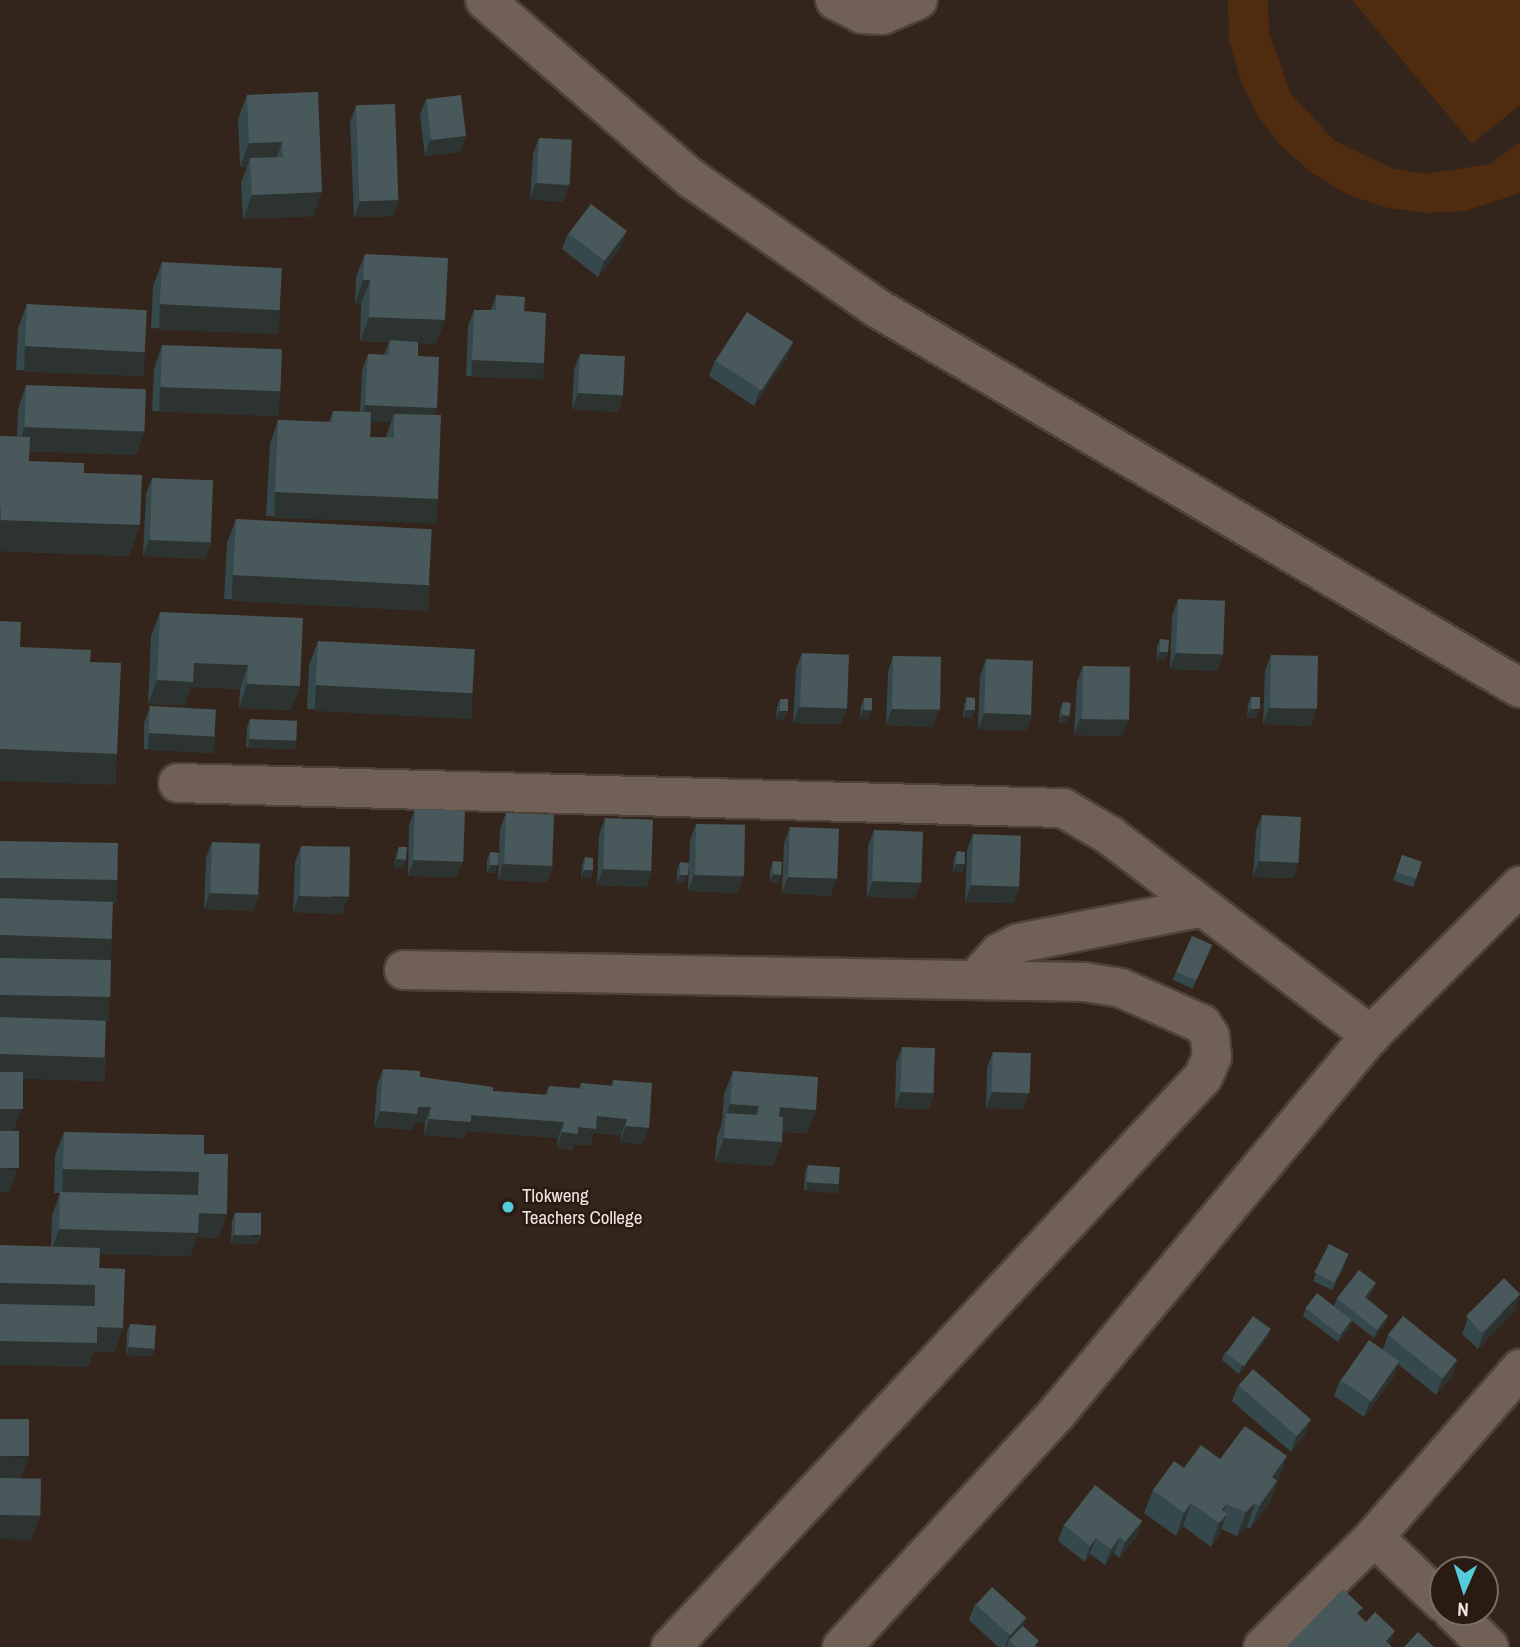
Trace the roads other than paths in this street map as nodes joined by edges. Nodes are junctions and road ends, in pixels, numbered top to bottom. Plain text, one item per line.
1 (485, 0) edge
2 (835, 0) edge
3 (918, 0) edge
4 (1520, 688) edge
5 (178, 783) dead end
6 (1520, 886) edge
7 (1204, 907) junction
8 (404, 970) dead end
9 (975, 980) junction
10 (1371, 1035) junction
11 (1520, 1368) edge
12 (1374, 1537) junction
13 (1429, 1590) edge
14 (1467, 1626) edge
15 (671, 1647) edge
16 (842, 1647) edge
17 (1263, 1647) edge
18 (1489, 1647) edge

1 - 4 street
2 - 3 street
5 - 7 street
6 - 10 street
7 - 9 street
7 - 10 street
8 - 9 street
9 - 15 street
10 - 16 street
11 - 12 street
12 - 13 street
12 - 17 street
14 - 18 street

